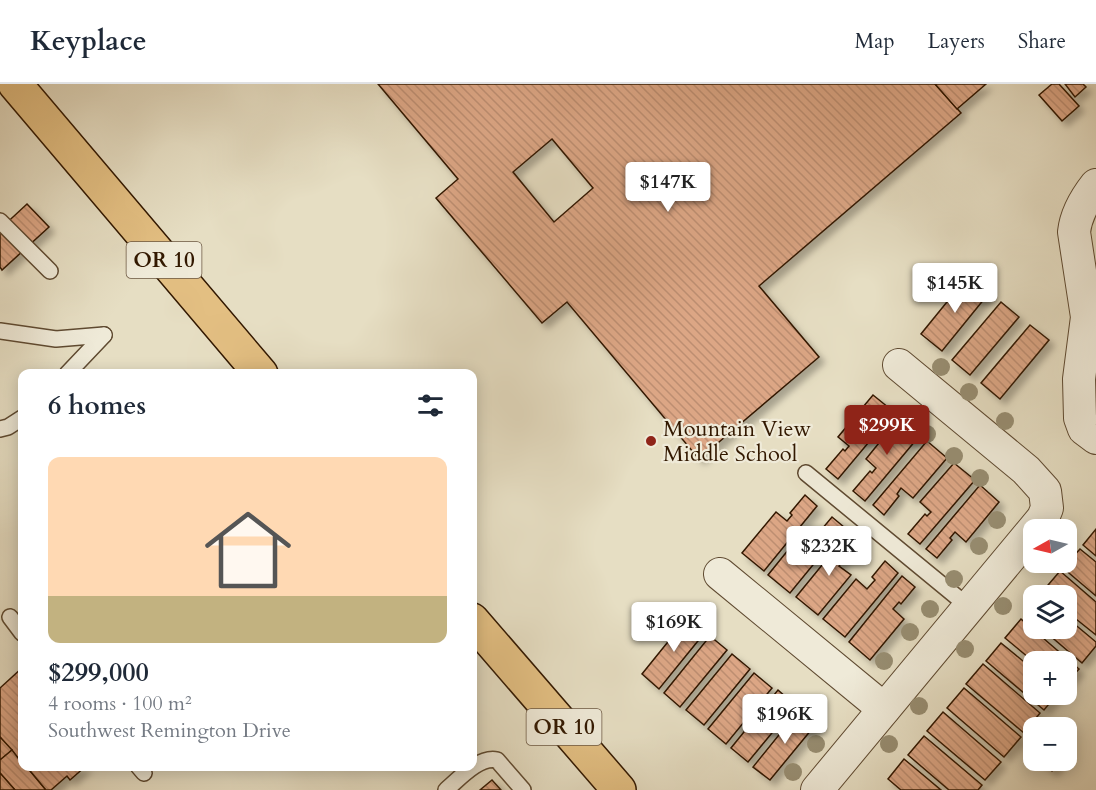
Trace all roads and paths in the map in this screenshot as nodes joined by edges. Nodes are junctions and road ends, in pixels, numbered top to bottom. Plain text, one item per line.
1 (15, 84) edge
2 (1096, 185) edge
3 (0, 221) edge
4 (50, 271) dead end
5 (0, 331) edge
6 (899, 365) dead end
7 (72, 369) edge
8 (257, 369) edge
9 (18, 421) edge
10 (0, 429) edge
11 (1096, 438) edge
12 (806, 473) dead end
13 (720, 574) dead end
14 (969, 607) junction
15 (10, 617) dead end
16 (477, 626) edge
17 (18, 628) edge
18 (884, 709) junction
19 (477, 765) edge
20 (470, 771) edge
21 (446, 790) edge
22 (523, 790) edge
23 (619, 790) edge
24 (817, 790) edge

1 - 8 main road, OR 10
2 - 11 street
3 - 4 lane
5 - 7 lane
6 - 14 street
9 - 10 lane
12 - 14 lane
13 - 18 street
14 - 18 street
15 - 17 lane
16 - 23 main road, OR 10
18 - 24 street
19 - 22 lane
20 - 21 lane

